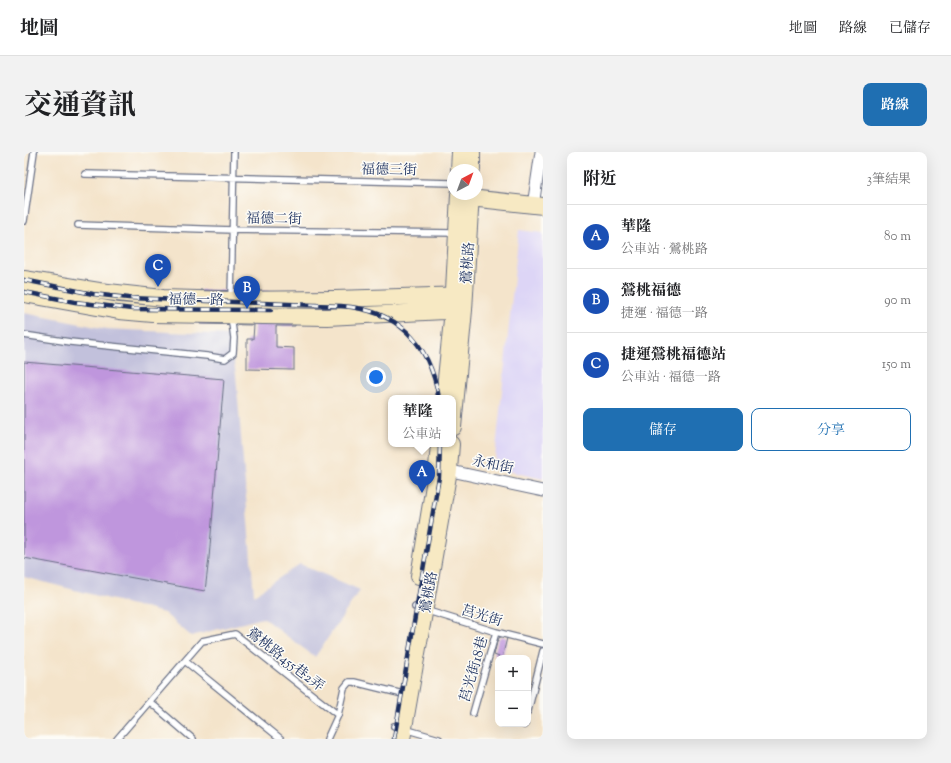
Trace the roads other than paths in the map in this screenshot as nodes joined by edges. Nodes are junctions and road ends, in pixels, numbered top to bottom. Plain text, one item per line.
1 (34, 152) edge
2 (234, 152) edge
3 (460, 152) edge
4 (472, 152) edge
5 (541, 152) edge
6 (460, 164) edge
7 (472, 164) edge
8 (85, 174) dead end
9 (234, 178) junction
10 (447, 192) edge
11 (483, 196) edge
12 (463, 200) edge
13 (538, 206) edge
14 (24, 221) edge
15 (78, 225) dead end
16 (233, 230) junction
17 (464, 233) junction
18 (24, 279) edge
19 (24, 294) edge
20 (459, 303) junction
21 (231, 308) junction
22 (24, 335) edge
23 (444, 395) edge
24 (455, 395) edge
25 (439, 447) edge
26 (450, 447) edge
27 (443, 469) junction
28 (543, 491) edge
29 (419, 608) junction
30 (496, 632) junction
31 (543, 644) edge
32 (543, 651) edge
33 (185, 660) junction
34 (405, 695) junction
35 (531, 699) edge
36 (150, 702) junction
37 (473, 713) dead end
38 (338, 715) junction
39 (398, 733) edge
40 (117, 739) edge
41 (193, 739) edge
42 (281, 739) edge
43 (327, 739) edge
44 (439, 739) edge

1 - 14 lane
2 - 9 lane
3 - 6 main road
4 - 7 main road
5 - 13 street
8 - 9 lane, 福德三街
9 - 10 lane, 福德三街
9 - 16 lane
11 - 13 main road
12 - 17 main road, 鶯桃路
15 - 16 lane, 福德二街
16 - 17 lane, 福德二街
16 - 21 lane
17 - 20 main road, 鶯桃路
18 - 21 main road, 福德一路
19 - 21 main road, 福德一路
20 - 21 main road, 福德一路
20 - 23 main road, 鶯桃路
20 - 24 main road, 鶯桃路
21 - 22 lane
25 - 27 main road, 鶯桃路
26 - 27 main road, 鶯桃路
27 - 28 street, 永和街
27 - 29 main road, 鶯桃路
29 - 30 lane, 莒光街
29 - 34 main road, 鶯桃路
30 - 31 lane, 莒光街
30 - 37 lane, 莒光街18巷
32 - 35 lane
33 - 36 lane, 鶯桃路455巷2弄
33 - 38 lane, 鶯桃路455巷2弄
33 - 42 lane
34 - 38 lane
34 - 39 main road, 鶯桃路
36 - 40 lane, 鶯桃路455巷2弄
36 - 41 lane
38 - 43 lane
39 - 44 lane

